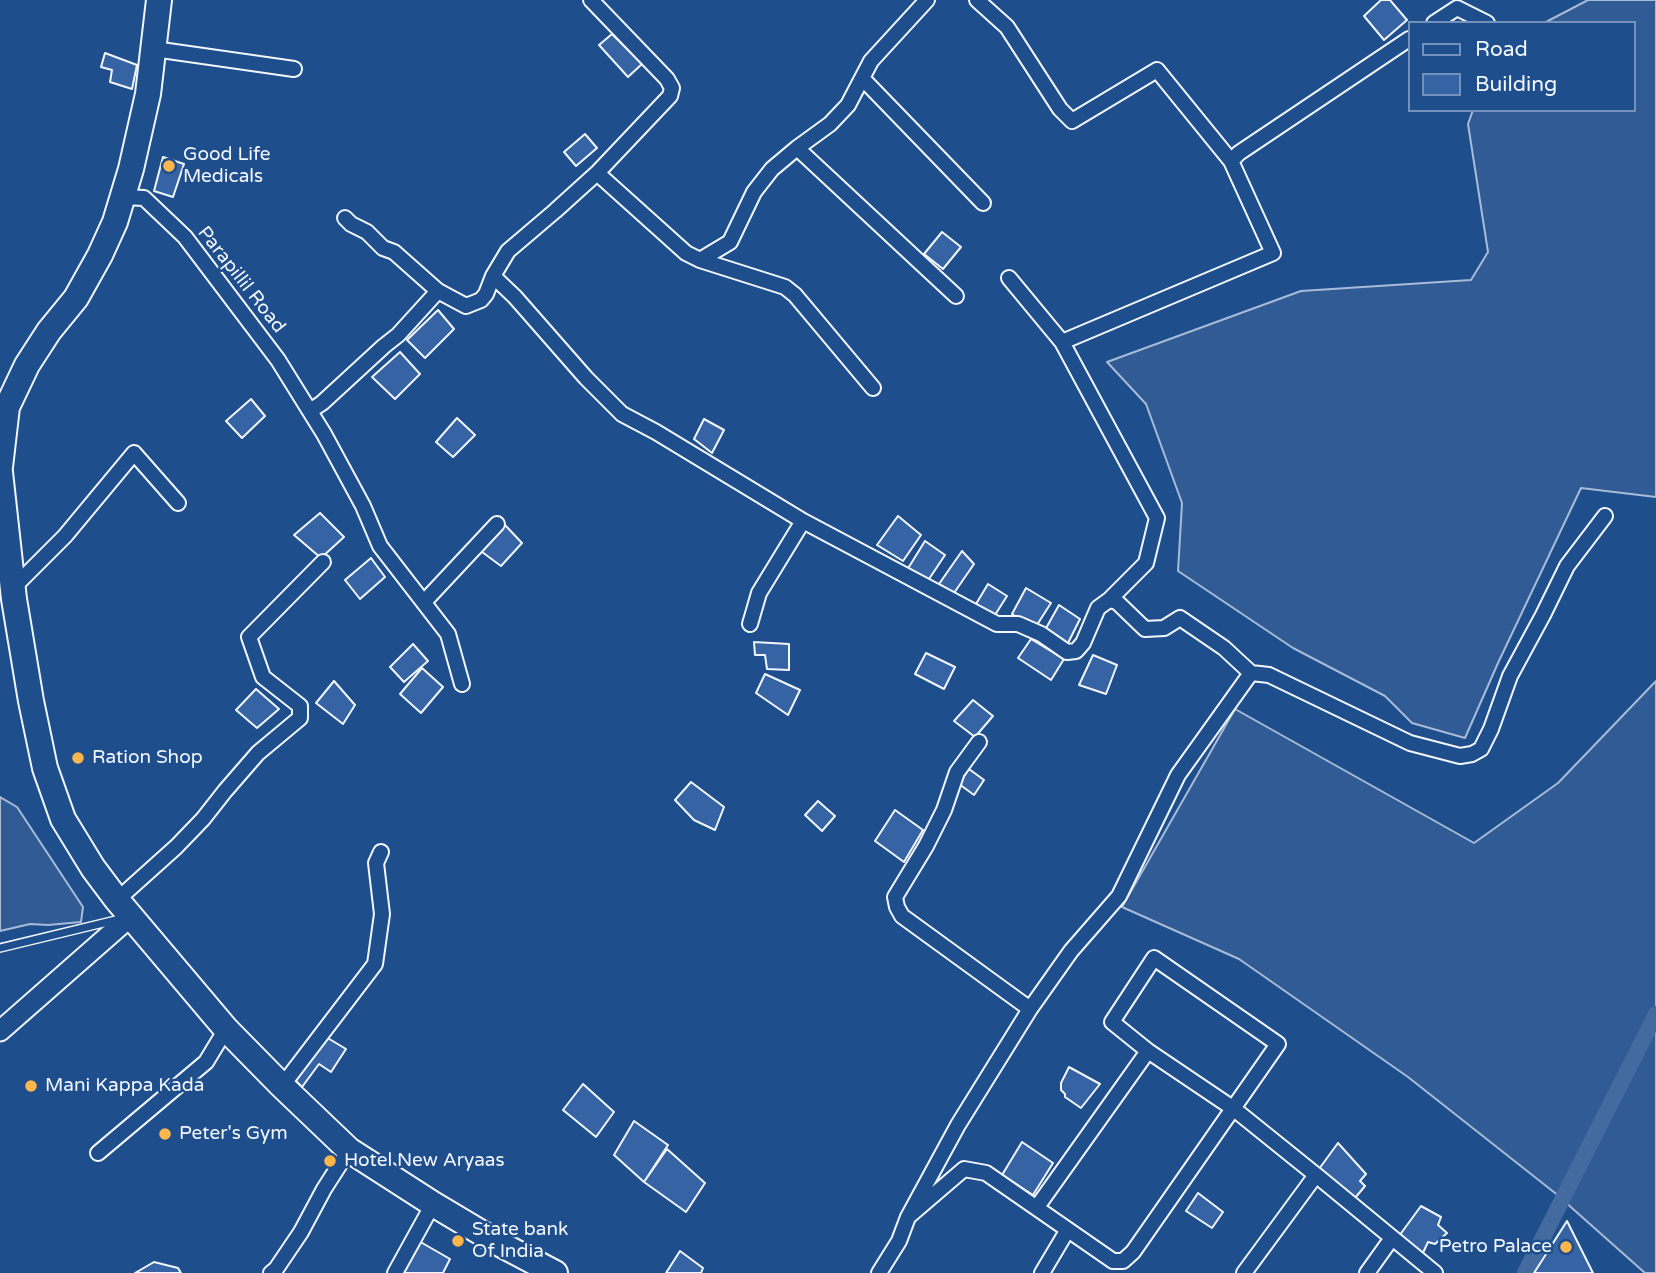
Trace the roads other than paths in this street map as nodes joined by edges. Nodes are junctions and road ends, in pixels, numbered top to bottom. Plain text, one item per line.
1 (159, 0) edge
2 (591, 0) edge
3 (927, 0) edge
4 (977, 0) edge
5 (1437, 21) edge
6 (1483, 21) edge
7 (1408, 40) edge
8 (154, 49) junction
9 (294, 69) dead end
10 (862, 78) junction
11 (797, 148) junction
12 (1231, 161) junction
13 (597, 173) junction
14 (123, 197) junction
15 (983, 204) dead end
16 (345, 218) dead end
17 (700, 260) junction
18 (493, 276) junction
19 (1009, 278) dead end
20 (439, 291) junction
21 (956, 296) dead end
22 (1062, 342) junction
23 (873, 388) dead end
24 (3, 405) edge
25 (310, 411) junction
26 (0, 470) edge
27 (178, 503) dead end
28 (1605, 516) dead end
29 (803, 521) junction
30 (497, 524) dead end
31 (323, 562) dead end
32 (13, 588) junction
33 (1109, 600) junction
34 (424, 602) junction
35 (750, 624) dead end
36 (1251, 673) junction
37 (462, 684) dead end
38 (979, 742) dead end
39 (381, 852) dead end
40 (124, 908) junction
41 (0, 948) edge
42 (1030, 1009) junction
43 (226, 1029) junction
44 (0, 1031) edge
45 (1148, 1051) junction
46 (282, 1086) junction
47 (1234, 1109) junction
48 (349, 1150) junction
49 (98, 1153) dead end
50 (1316, 1175) junction
51 (433, 1204) junction
52 (1037, 1207) junction
53 (908, 1217) junction
54 (1067, 1231) junction
55 (1392, 1238) junction
56 (271, 1273) edge
57 (395, 1273) edge
58 (555, 1273) edge
59 (879, 1273) edge
60 (1042, 1273) edge
61 (1244, 1273) edge
62 (1367, 1273) edge
63 (1435, 1273) edge

1 - 8 highway
2 - 13 street
3 - 10 street
4 - 12 street
5 - 6 street
7 - 12 street
8 - 9 street
8 - 14 highway
10 - 11 street
10 - 15 street
11 - 17 street
11 - 21 street
12 - 22 street
13 - 17 street
13 - 18 street
14 - 24 highway
14 - 25 street, Parapillil Road
16 - 20 street
17 - 23 street
18 - 20 street
18 - 29 street
19 - 22 street
20 - 25 street
22 - 33 street
24 - 26 highway
25 - 34 street, Parapillil Road
26 - 32 highway
27 - 32 street
28 - 36 street
29 - 33 street
29 - 35 street
30 - 34 street
31 - 40 street
32 - 40 highway
33 - 36 street
34 - 37 street, Parapillil Road
36 - 42 street
38 - 42 street
39 - 46 street
40 - 41 lane
40 - 43 highway
40 - 44 main road
42 - 53 street
43 - 46 highway
43 - 49 street
45 - 47 street
45 - 47 street
45 - 52 street
46 - 48 highway
47 - 50 street
47 - 54 street
48 - 51 highway
48 - 56 street
50 - 55 street
50 - 61 street
51 - 57 street
51 - 58 highway
52 - 53 street
52 - 54 street
53 - 59 street
54 - 60 street
55 - 62 street
55 - 63 street

